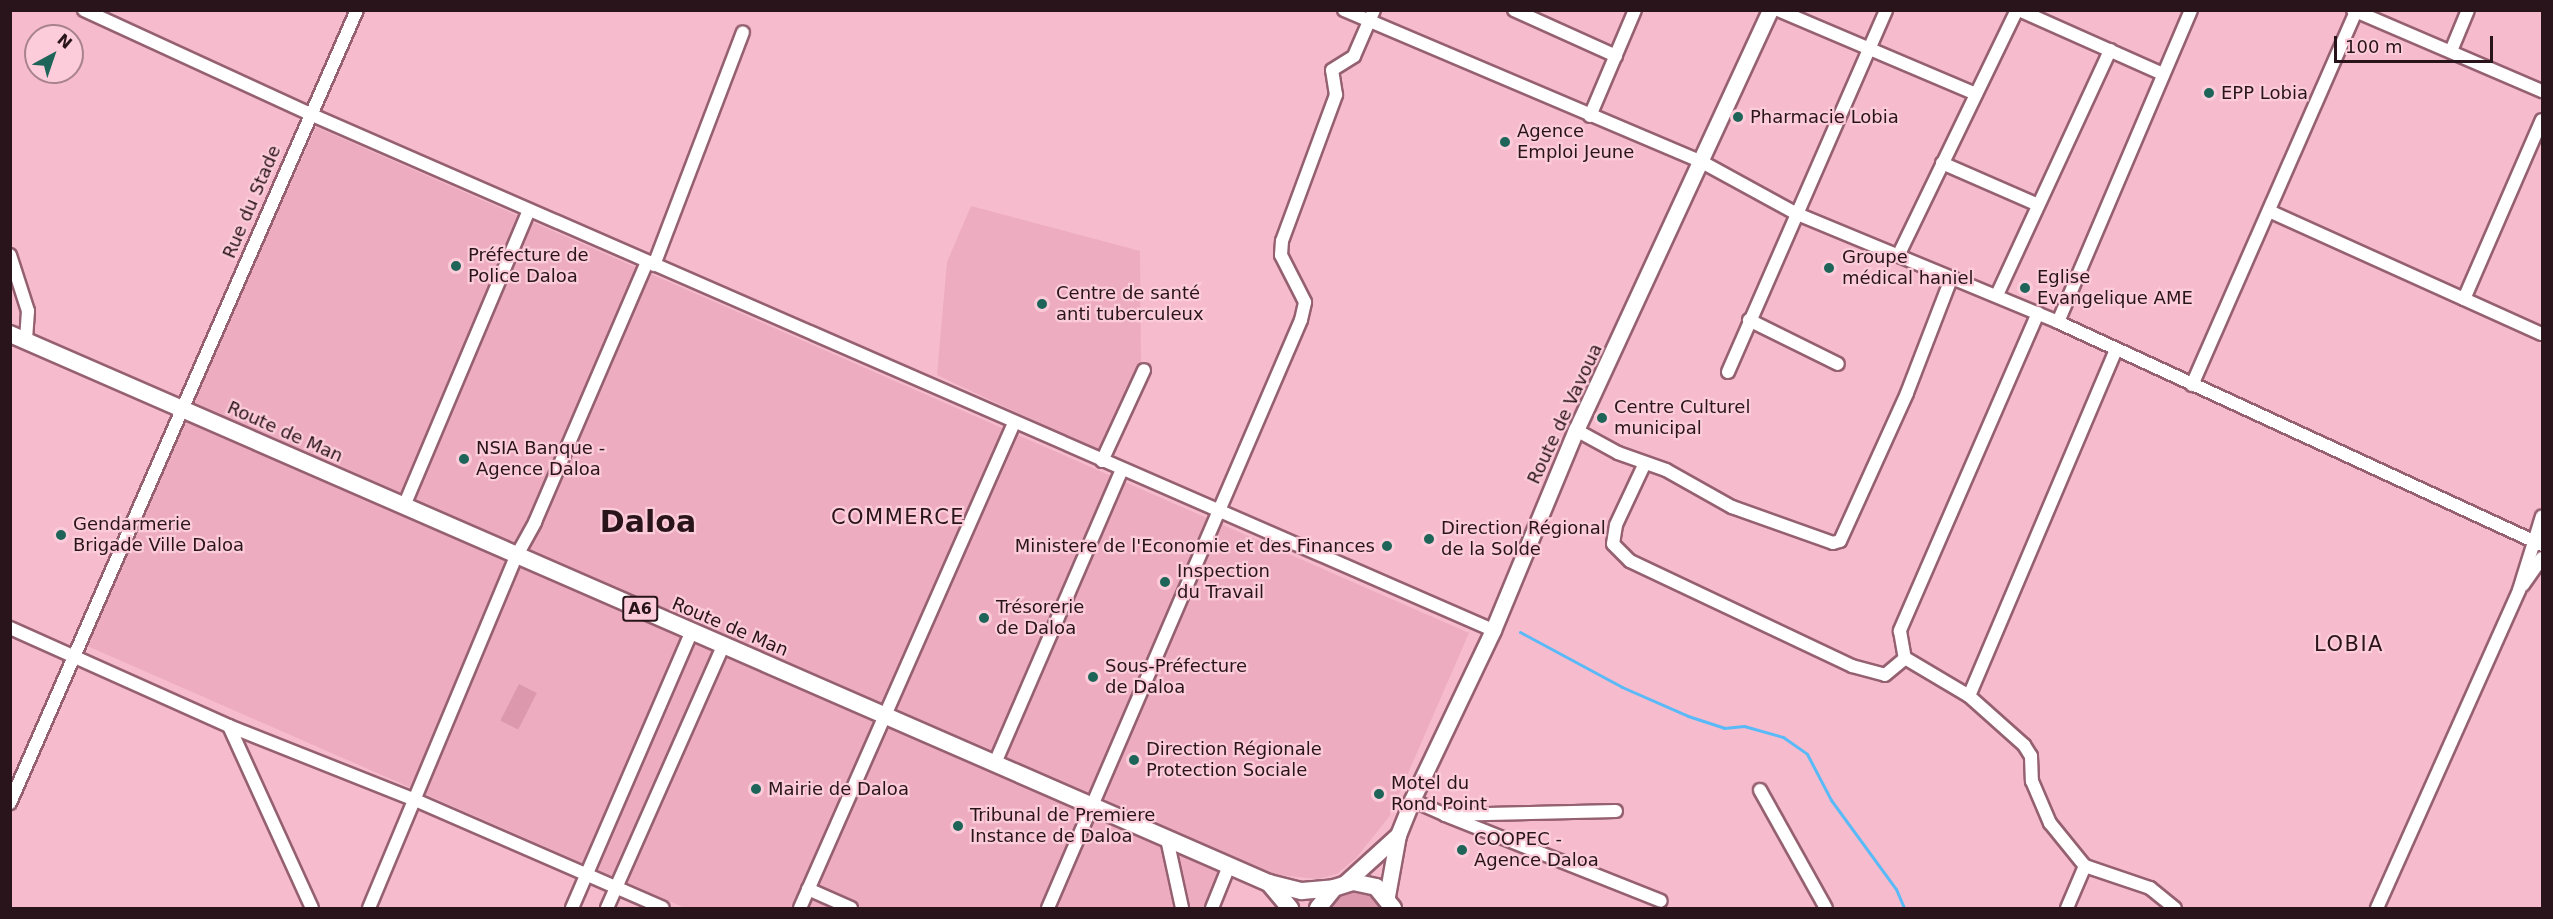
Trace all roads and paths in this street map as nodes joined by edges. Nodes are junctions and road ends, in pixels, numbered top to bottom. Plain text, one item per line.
1 (84, 10) edge
2 (357, 10) edge
3 (1344, 10) edge
4 (1514, 10) edge
5 (1635, 10) edge
6 (1770, 10) edge
7 (1778, 10) edge
8 (1886, 10) edge
9 (2018, 10) edge
10 (2191, 10) edge
11 (2469, 10) edge
12 (2355, 11) edge
13 (1372, 16) edge
14 (743, 32) dead end
15 (2110, 50) junction
16 (1870, 51) junction
17 (2451, 51) junction
18 (1616, 56) junction
19 (2163, 74) junction
20 (2542, 91) edge
21 (1976, 94) junction
22 (310, 114) junction
23 (1590, 116) junction
24 (2542, 120) edge
25 (1702, 162) junction
26 (1942, 163) junction
27 (2038, 205) junction
28 (529, 210) junction
29 (2269, 211) junction
30 (1795, 213) junction
31 (10, 255) edge
32 (1898, 256) junction
33 (650, 263) junction
34 (1951, 279) junction
35 (1997, 296) junction
36 (2464, 299) junction
37 (2038, 313) junction
38 (1749, 320) junction
39 (2058, 322) junction
40 (2542, 334) edge
41 (18, 337) edge
42 (2116, 350) junction
43 (1838, 364) dead end
44 (1144, 370) dead end
45 (1728, 372) dead end
46 (2192, 386) junction
47 (183, 409) junction
48 (1014, 423) junction
49 (1576, 430) junction
50 (1102, 461) junction
51 (1646, 463) junction
52 (1122, 470) junction
53 (404, 506) junction
54 (1220, 513) junction
55 (2542, 516) edge
56 (2537, 543) edge
57 (517, 555) junction
58 (2542, 558) edge
59 (2519, 590) junction
60 (10, 628) edge
61 (1493, 630) junction
62 (692, 631) junction
63 (723, 644) junction
64 (72, 655) junction
65 (1905, 658) junction
66 (1969, 696) junction
67 (885, 716) junction
68 (229, 726) junction
69 (995, 764) junction
70 (1760, 790) dead end
71 (415, 800) junction
72 (1412, 800) junction
73 (10, 803) edge
74 (1094, 807) junction
75 (1616, 811) dead end
76 (1445, 815) junction
77 (1398, 836) junction
78 (1167, 839) junction
79 (2085, 866) junction
80 (1226, 871) junction
81 (586, 875) junction
82 (1269, 883) junction
83 (1339, 885) junction
84 (616, 888) junction
85 (808, 889) junction
86 (1660, 901) dead end
87 (1392, 905) edge
88 (312, 909) edge
89 (369, 909) edge
90 (572, 909) edge
91 (607, 909) edge
92 (663, 909) edge
93 (800, 909) edge
94 (851, 909) edge
95 (1048, 909) edge
96 (1182, 909) edge
97 (1212, 909) edge
98 (1290, 909) edge
99 (1318, 909) edge
100 (1826, 909) edge
101 (2067, 909) edge
102 (2175, 909) edge
103 (2376, 909) edge

1 - 22 street
2 - 22 street, Rue du Stade
3 - 13 street
4 - 18 street
5 - 18 street
6 - 25 main road, Route de Vavoua
7 - 16 street
8 - 16 street
9 - 15 street
9 - 21 street
10 - 19 street
11 - 17 street
12 - 17 street
12 - 29 street
13 - 23 street
13 - 54 street
14 - 33 street
15 - 19 street
15 - 27 street
16 - 21 street
16 - 30 street
17 - 20 street
18 - 23 street
19 - 39 street
21 - 26 street
22 - 28 street
22 - 47 street, Rue du Stade
23 - 25 street
24 - 36 street
25 - 30 street
25 - 49 main road, Route de Vavoua
26 - 27 street
26 - 32 street
27 - 35 street
28 - 33 street
28 - 53 street
29 - 36 street
29 - 46 street
30 - 32 street
30 - 38 street
31 - 41 street
32 - 34 street
33 - 48 street
33 - 57 street
34 - 35 street
34 - 51 street
35 - 37 street
36 - 40 street
37 - 39 street
37 - 65 street
38 - 43 street
38 - 45 street
39 - 42 street
41 - 47 highway, Route de Man / A6
42 - 46 street
42 - 66 street
44 - 50 street
46 - 56 street
47 - 53 highway, Route de Man / A6
47 - 64 street, Rue du Stade
48 - 50 street
48 - 67 street
49 - 51 street
49 - 61 main road, Route de Vavoua
50 - 52 street
51 - 65 street
52 - 54 street
52 - 69 street
53 - 57 highway, Route de Man / A6
54 - 61 street
54 - 74 street
55 - 56 street
56 - 59 street
57 - 62 highway, Route de Man / A6
57 - 71 street
58 - 59 street
59 - 103 street
60 - 64 street
61 - 72 main road, Route de Vavoua
62 - 63 highway, Route de Man / A6
62 - 81 street
63 - 67 highway, Route de Man / A6
63 - 84 street
64 - 68 street
64 - 73 street, Rue du Stade
65 - 66 street
66 - 79 street
67 - 69 highway, Route de Man / A6
67 - 85 street
68 - 71 street
68 - 88 street
69 - 74 highway, Route de Man / A6
70 - 100 street
71 - 81 street
71 - 89 street
72 - 76 street
72 - 77 main road, Route de Vavoua
74 - 78 highway, Route de Man / A6
74 - 95 street
75 - 76 street
76 - 86 street
77 - 83 main road
77 - 87 main road, Route de Vavoua
78 - 80 highway, Route de Man / A6
78 - 96 street
79 - 101 street
79 - 102 street
80 - 82 highway, Route de Man / A6
80 - 97 street
81 - 84 street
81 - 90 street
82 - 83 highway, A6
82 - 98 highway, A6
83 - 87 highway
83 - 99 highway
84 - 91 street
84 - 92 street
85 - 93 street
85 - 94 street

